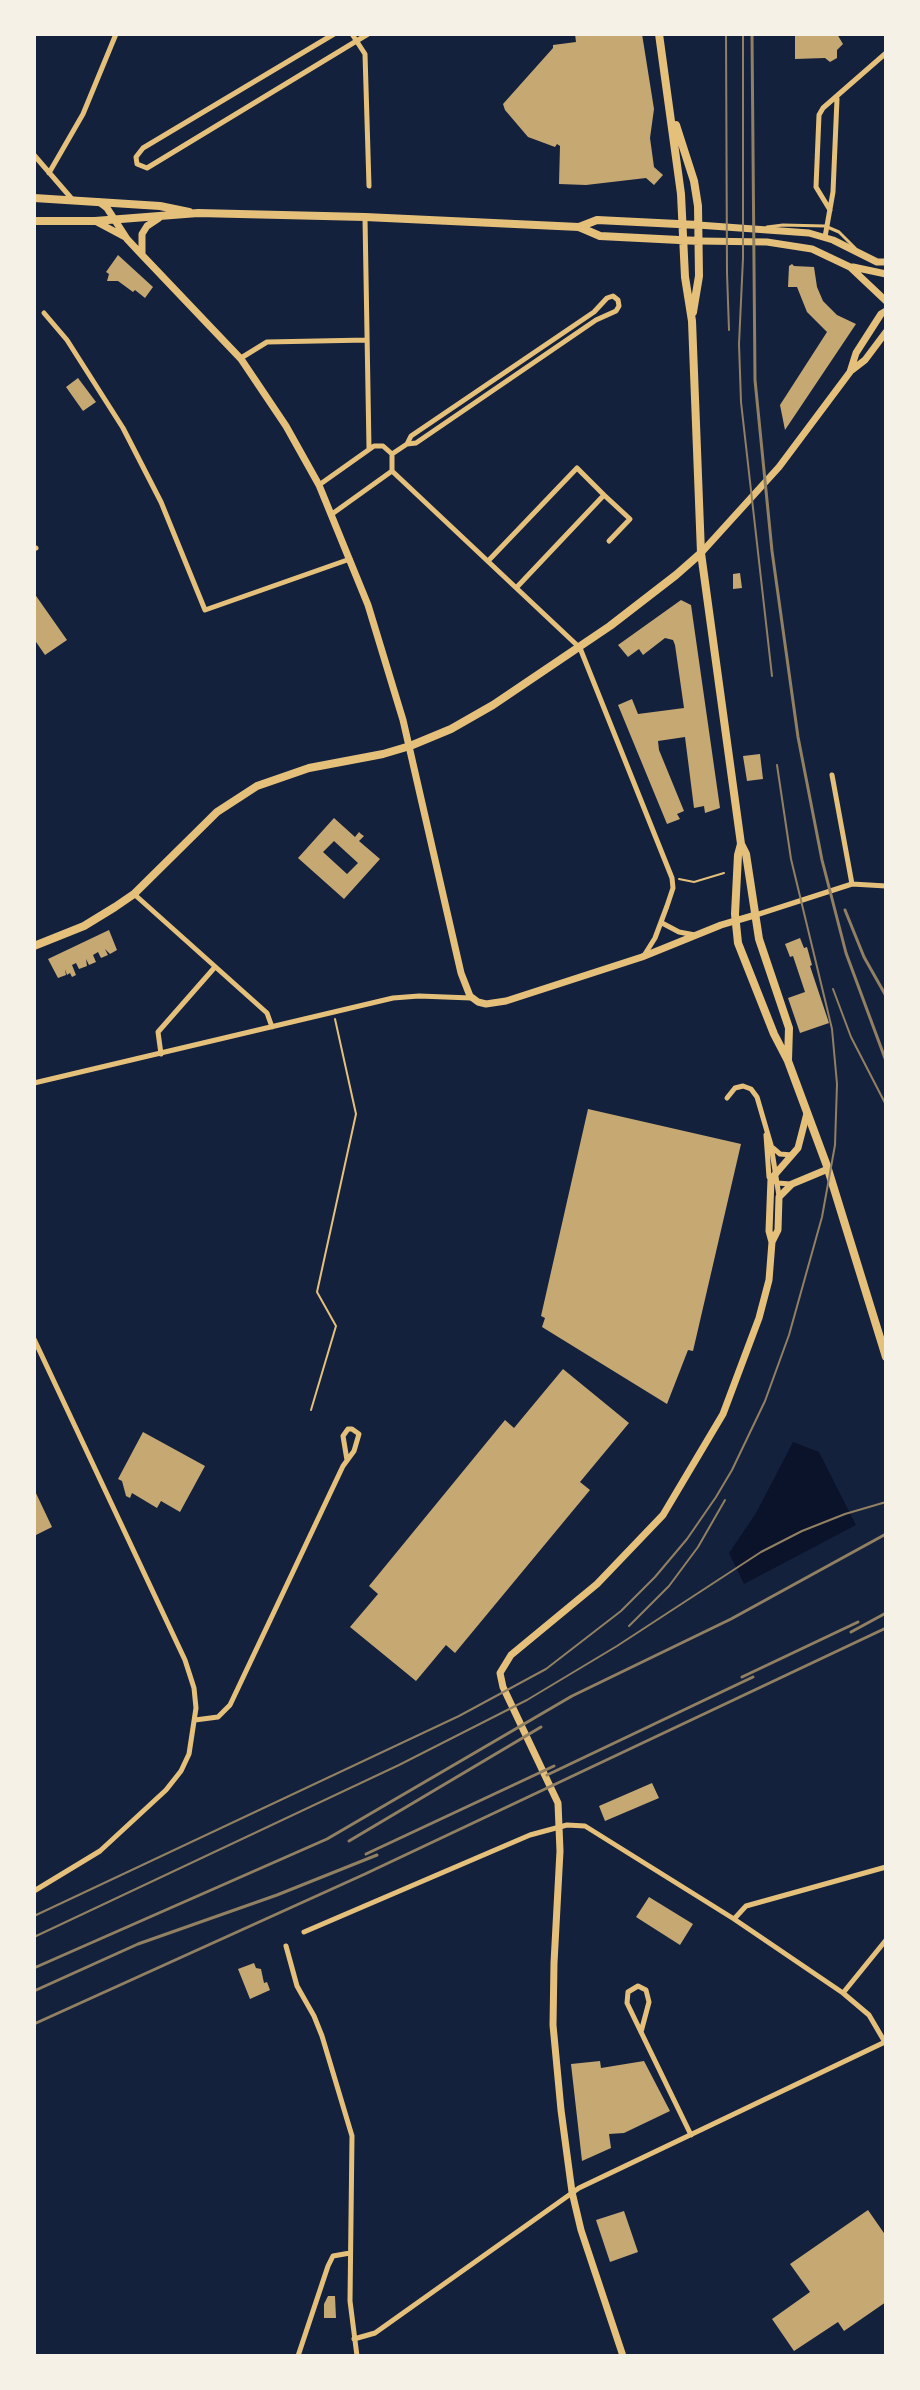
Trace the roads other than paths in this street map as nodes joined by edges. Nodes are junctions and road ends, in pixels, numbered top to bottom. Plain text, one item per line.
1 (116, 34) edge
2 (334, 34) edge
3 (352, 34) edge
4 (368, 34) edge
5 (659, 34) edge
6 (357, 41) junction
7 (886, 53) edge
8 (839, 94) junction
9 (671, 108) junction
10 (34, 155) edge
11 (49, 173) junction
12 (369, 186) dead end
13 (34, 198) edge
14 (73, 200) junction
15 (99, 202) junction
16 (830, 210) junction
17 (198, 213) junction
18 (365, 217) junction
19 (159, 218) junction
20 (116, 220) junction
21 (34, 221) edge
22 (95, 221) junction
23 (682, 224) junction
24 (698, 225) junction
25 (579, 227) junction
26 (828, 227) junction
27 (763, 228) junction
28 (825, 237) junction
29 (127, 239) junction
30 (683, 241) junction
31 (699, 241) junction
32 (860, 254) junction
33 (142, 255) junction
34 (886, 262) edge
35 (850, 267) junction
36 (886, 274) edge
37 (886, 301) edge
38 (886, 311) edge
39 (594, 312) junction
40 (44, 313) dead end
41 (599, 318) junction
42 (692, 321) junction
43 (886, 332) edge
44 (367, 340) junction
45 (241, 359) junction
46 (850, 372) junction
47 (407, 444) junction
48 (369, 448) junction
49 (392, 454) junction
50 (392, 471) junction
51 (319, 485) junction
52 (604, 495) junction
53 (332, 514) junction
54 (609, 541) dead end
55 (701, 553) junction
56 (350, 558) junction
57 (489, 560) junction
58 (517, 587) junction
59 (580, 648) junction
60 (410, 746) junction
61 (832, 775) dead end
62 (741, 844) junction
63 (852, 884) junction
64 (886, 886) edge
65 (134, 894) junction
66 (755, 915) junction
67 (735, 921) junction
68 (662, 923) junction
69 (696, 935) junction
70 (34, 946) edge
71 (642, 957) junction
72 (215, 967) junction
73 (472, 998) junction
74 (272, 1027) junction
75 (161, 1054) junction
76 (788, 1061) junction
77 (34, 1083) edge
78 (727, 1098) dead end
79 (807, 1112) junction
80 (766, 1130) junction
81 (771, 1145) junction
82 (793, 1155) junction
83 (828, 1169) junction
84 (775, 1178) junction
85 (792, 1184) junction
86 (779, 1197) junction
87 (772, 1242) junction
88 (34, 1339) edge
89 (886, 1357) edge
90 (347, 1460) junction
91 (195, 1720) junction
92 (560, 1826) junction
93 (886, 1867) edge
94 (34, 1891) edge
95 (734, 1919) junction
96 (304, 1932) dead end
97 (886, 1940) edge
98 (286, 1946) dead end
99 (843, 1993) junction
100 (641, 2032) junction
101 (886, 2043) edge
102 (691, 2135) junction
103 (572, 2192) junction
104 (350, 2253) junction
105 (354, 2339) junction
106 (298, 2356) edge
107 (357, 2356) edge
108 (623, 2356) edge

1 - 11 street
2 - 6 street
3 - 6 street
4 - 6 street
5 - 9 main road
6 - 12 street
7 - 8 street
8 - 16 street
8 - 16 street
9 - 23 main road
9 - 24 main road
10 - 11 street
11 - 14 street
13 - 14 main road
14 - 15 main road
15 - 17 main road
15 - 20 street
16 - 26 street
17 - 18 main road
17 - 19 main road
18 - 25 main road
18 - 44 street
19 - 20 main road
19 - 33 street
20 - 22 main road
20 - 29 street
21 - 22 main road
22 - 29 street
23 - 24 main road
23 - 25 main road
23 - 30 main road
24 - 27 street
24 - 31 main road
25 - 30 main road
26 - 27 lane
26 - 28 street
26 - 32 lane
27 - 28 street
28 - 32 street
29 - 33 street
30 - 31 main road
30 - 42 main road
31 - 35 street
31 - 42 main road
32 - 34 street
33 - 45 street
35 - 36 street
35 - 37 street
38 - 46 street
39 - 41 street
39 - 41 street
39 - 47 street
40 - 56 street
41 - 47 street
42 - 55 main road
43 - 46 street
44 - 45 street
44 - 48 street
45 - 51 street
46 - 55 street
47 - 49 street
48 - 49 street
48 - 51 street
49 - 50 street
50 - 53 street
50 - 57 street
51 - 53 street
52 - 54 street
52 - 57 street
52 - 58 street
53 - 56 street
55 - 59 main road
55 - 62 main road
56 - 60 street
57 - 58 street
58 - 59 street
59 - 60 main road
59 - 68 street
60 - 65 main road
60 - 73 street
61 - 63 street
62 - 66 main road
62 - 67 main road
63 - 64 street
63 - 66 street
65 - 70 main road
65 - 72 street
66 - 67 street
66 - 76 main road
67 - 69 street
67 - 76 main road
68 - 69 street
68 - 71 street
69 - 71 street
71 - 73 street
72 - 74 street
72 - 75 street
73 - 74 street
74 - 75 street
75 - 77 street
76 - 79 main road
78 - 80 street
79 - 82 street
79 - 83 main road
80 - 81 street
80 - 84 street
81 - 82 street
81 - 84 street
82 - 84 street
83 - 85 street
83 - 89 main road
84 - 85 street
84 - 86 street
84 - 87 street
85 - 86 street
86 - 87 street
87 - 92 street
88 - 91 street
90 - 90 street
90 - 91 street
91 - 94 street
92 - 95 street
92 - 96 street
92 - 103 street
93 - 95 street
95 - 99 street
97 - 99 street
98 - 104 street
99 - 101 street
100 - 100 street
100 - 102 street
101 - 102 street
102 - 103 street
103 - 105 street
103 - 108 street
104 - 105 street
104 - 106 street
105 - 107 street

